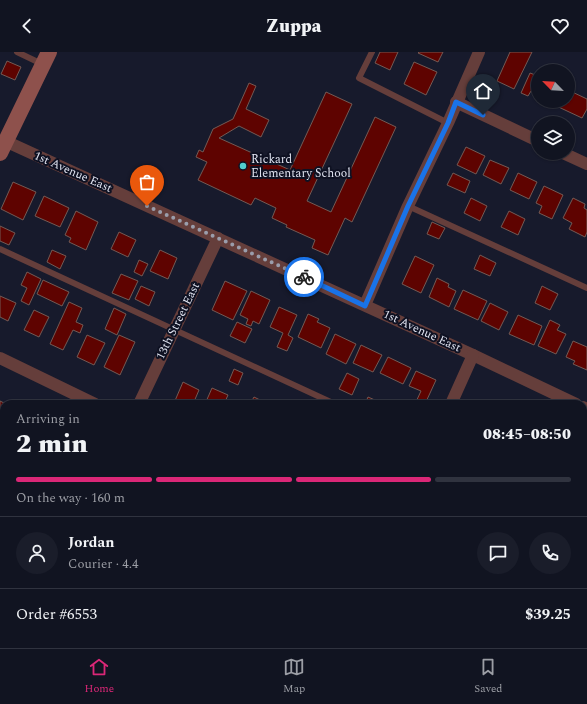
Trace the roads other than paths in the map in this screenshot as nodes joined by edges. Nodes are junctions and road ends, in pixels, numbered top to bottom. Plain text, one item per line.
1 (17, 52) edge
2 (372, 52) edge
3 (479, 52) edge
4 (46, 58) edge
5 (456, 102) junction
6 (448, 123) junction
7 (531, 138) edge
8 (2, 149) edge
9 (575, 158) edge
10 (587, 164) edge
11 (408, 206) junction
12 (218, 238) junction
13 (0, 248) edge
14 (587, 288) edge
15 (365, 306) junction
16 (174, 330) junction
17 (473, 355) junction
18 (0, 358) edge
19 (87, 400) edge
20 (141, 400) edge
21 (326, 400) edge
22 (453, 400) edge
23 (568, 400) edge

1 - 4 lane
2 - 6 lane
3 - 5 street
4 - 8 street
5 - 6 street
5 - 7 street
6 - 11 street
8 - 12 street, 1st Avenue East
9 - 10 street
11 - 14 lane
11 - 15 street
12 - 15 street, 1st Avenue East
12 - 16 street, 13th Street East
13 - 16 lane
15 - 17 street, 1st Avenue East
16 - 20 street, 13th Street East
16 - 21 lane
17 - 22 street
17 - 23 street, 1st Avenue East
18 - 19 street

